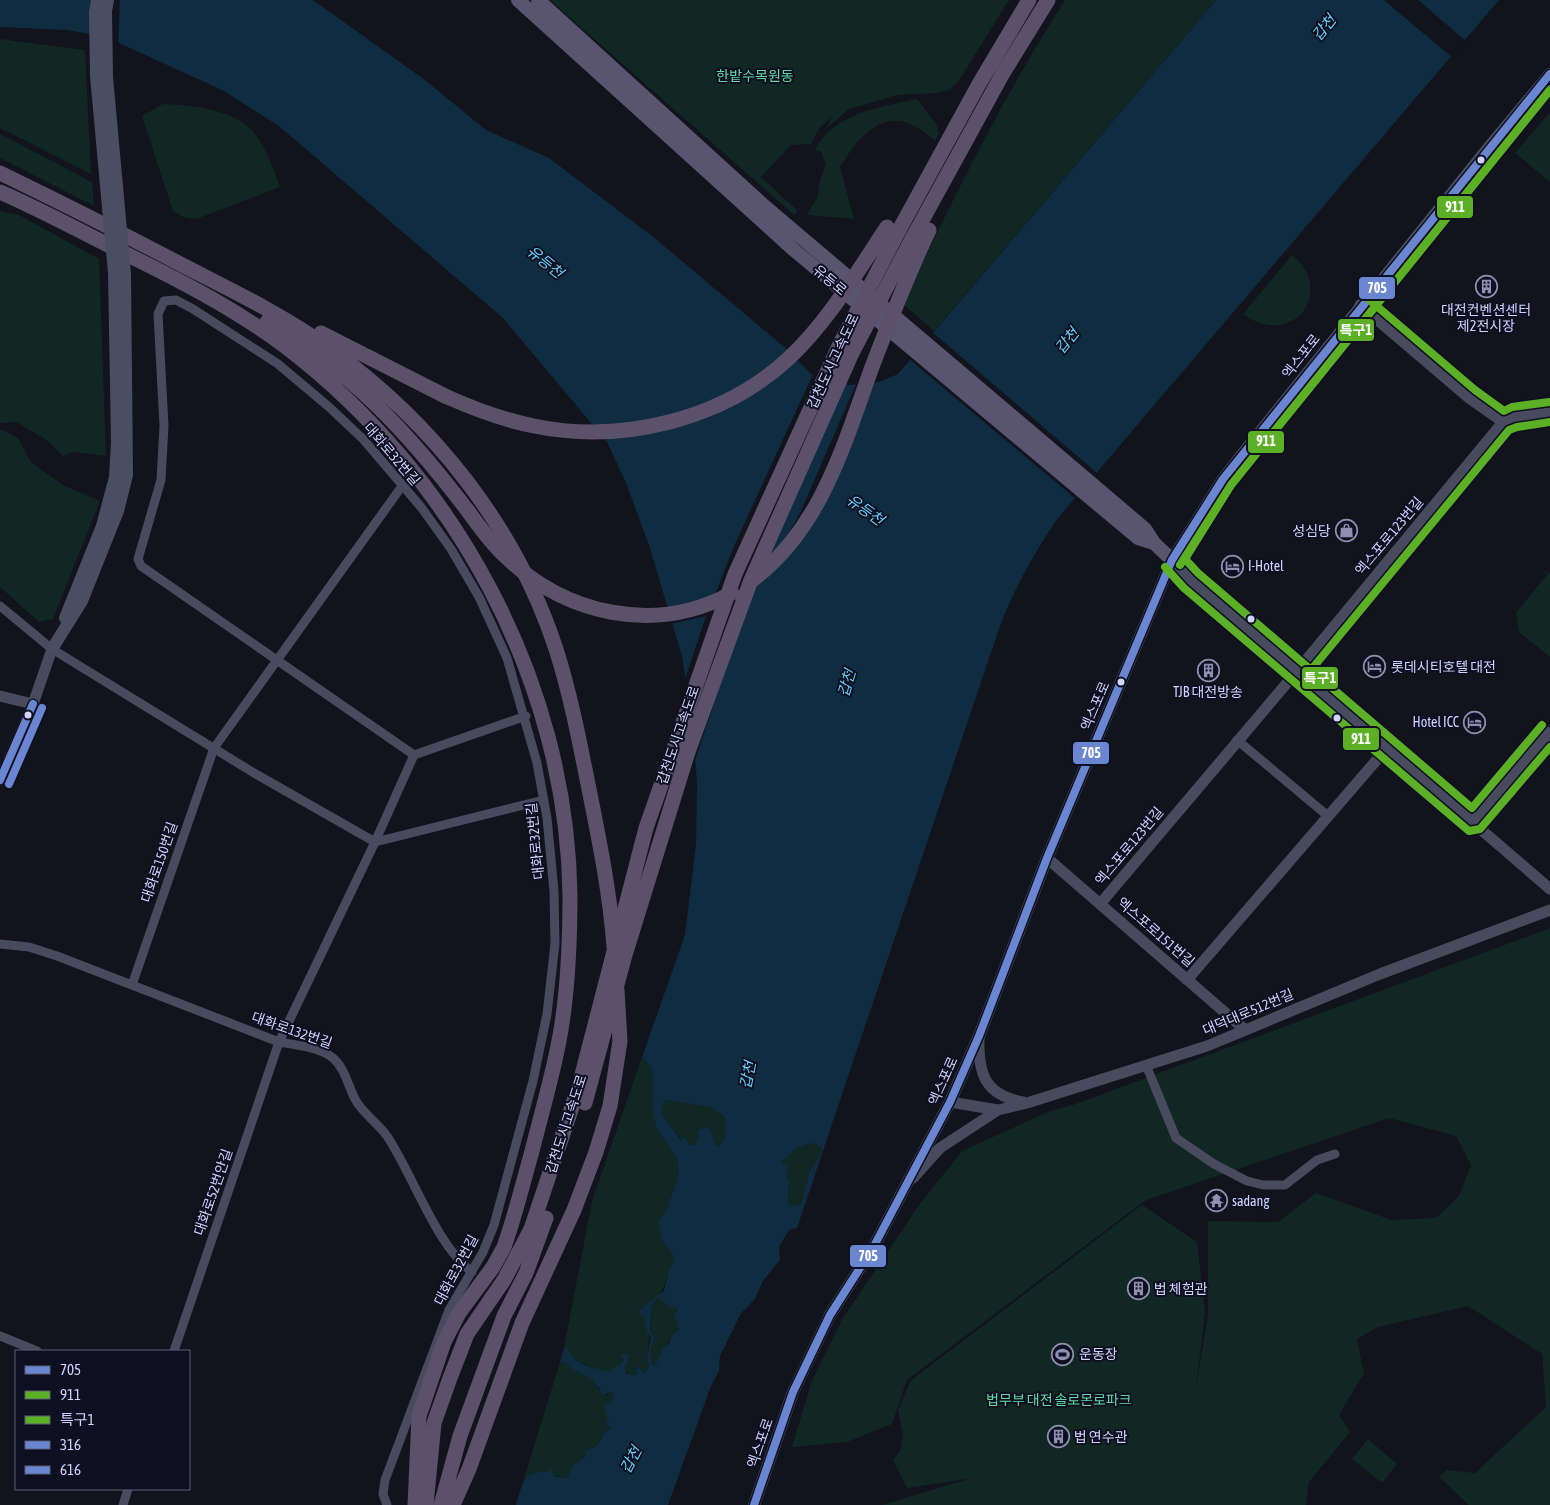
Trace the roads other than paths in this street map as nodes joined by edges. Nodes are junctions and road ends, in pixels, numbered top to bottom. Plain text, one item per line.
1 (97, 0) edge
2 (108, 0) edge
3 (518, 0) edge
4 (538, 0) edge
5 (1029, 0) edge
6 (1048, 0) edge
7 (1550, 74) edge
8 (972, 132) junction
9 (0, 172) edge
10 (0, 192) edge
11 (893, 229) junction
12 (798, 244) junction
13 (120, 273) junction
14 (189, 285) junction
15 (1360, 305) junction
16 (261, 306) junction
17 (1550, 412) edge
18 (1503, 422) junction
19 (402, 486) junction
20 (1172, 560) junction
21 (0, 606) edge
22 (52, 650) junction
23 (278, 659) junction
24 (1298, 670) junction
25 (0, 696) edge
26 (33, 704) junction
27 (526, 716) junction
28 (1550, 732) edge
29 (1237, 740) junction
30 (214, 748) junction
31 (1387, 748) junction
32 (414, 755) junction
33 (0, 780) edge
34 (544, 800) junction
35 (1328, 816) junction
36 (1473, 822) junction
37 (375, 842) junction
38 (1047, 858) junction
39 (1550, 889) edge
40 (1100, 904) junction
41 (1550, 910) edge
42 (0, 944) edge
43 (1187, 980) junction
44 (132, 985) junction
45 (1244, 1029) junction
46 (979, 1036) junction
47 (279, 1042) junction
48 (1146, 1065) junction
49 (580, 1101) junction
50 (950, 1102) junction
51 (1027, 1103) junction
52 (998, 1110) junction
53 (1335, 1154) dead end
54 (910, 1181) junction
55 (472, 1272) junction
56 (0, 1336) edge
57 (35, 1350) edge
58 (174, 1350) edge
59 (128, 1490) edge
60 (123, 1505) edge
61 (387, 1505) edge
62 (415, 1505) edge
63 (426, 1505) edge
64 (441, 1505) edge
65 (453, 1505) edge
66 (754, 1505) edge

1 - 13 main road, bridge
2 - 13 main road, bridge
3 - 12 main road, 유등로
4 - 12 main road, 유등로
5 - 11 highway, 갑천도시고속도로
6 - 8 highway, 갑천도시고속도로
7 - 15 main road, 엑스포로
8 - 14 highway, bridge
8 - 49 highway, 갑천도시고속도로, bridge
9 - 16 highway
10 - 14 highway
11 - 16 highway, bridge
11 - 49 highway, 갑천도시고속도로, bridge
12 - 20 main road, 유등로, bridge
13 - 22 main road
14 - 62 highway
15 - 18 street
15 - 20 main road, 엑스포로
16 - 65 highway
17 - 18 street
18 - 24 street, 엑스포로123번길
19 - 23 street, 대화로150번길
19 - 23 street, 대화로32번길
19 - 27 street, 대화로32번길
20 - 24 street
20 - 38 main road, 엑스포로
21 - 22 street
22 - 26 street
22 - 30 street
23 - 30 street, 대화로150번길
23 - 32 street
24 - 29 street, 엑스포로123번길
24 - 31 street
25 - 26 street
26 - 33 street
27 - 32 street
27 - 34 street, 대화로32번길
28 - 36 street
29 - 35 street
29 - 40 street, 엑스포로123번길
30 - 37 street
30 - 44 street, 대화로150번길
31 - 35 street
31 - 36 street
32 - 37 street, 대화로52번안길
34 - 37 street
34 - 55 street, 대화로32번길
35 - 43 street
36 - 39 street
37 - 47 street, 대화로52번안길
38 - 40 street, 엑스포로151번길
38 - 46 main road, 엑스포로
40 - 43 street, 엑스포로151번길
41 - 45 street, 대덕대로512번길
42 - 44 street, 대화로132번길
43 - 45 street, 엑스포로151번길
44 - 47 street, 대화로132번길
45 - 48 street, 대덕대로512번길
46 - 50 main road, 엑스포로
46 - 51 street
47 - 55 street, 대화로132번길
47 - 58 street, 대화로52번안길
48 - 51 street, 대덕대로512번길
48 - 53 street
49 - 63 highway, 갑천도시고속도로
49 - 64 highway, 갑천도시고속도로
50 - 52 street, 대덕대로512번길
50 - 54 main road, 엑스포로
51 - 52 street, 대덕대로512번길
52 - 54 street
54 - 66 main road, 엑스포로
55 - 61 street, 대화로32번길
56 - 57 street
59 - 60 street

